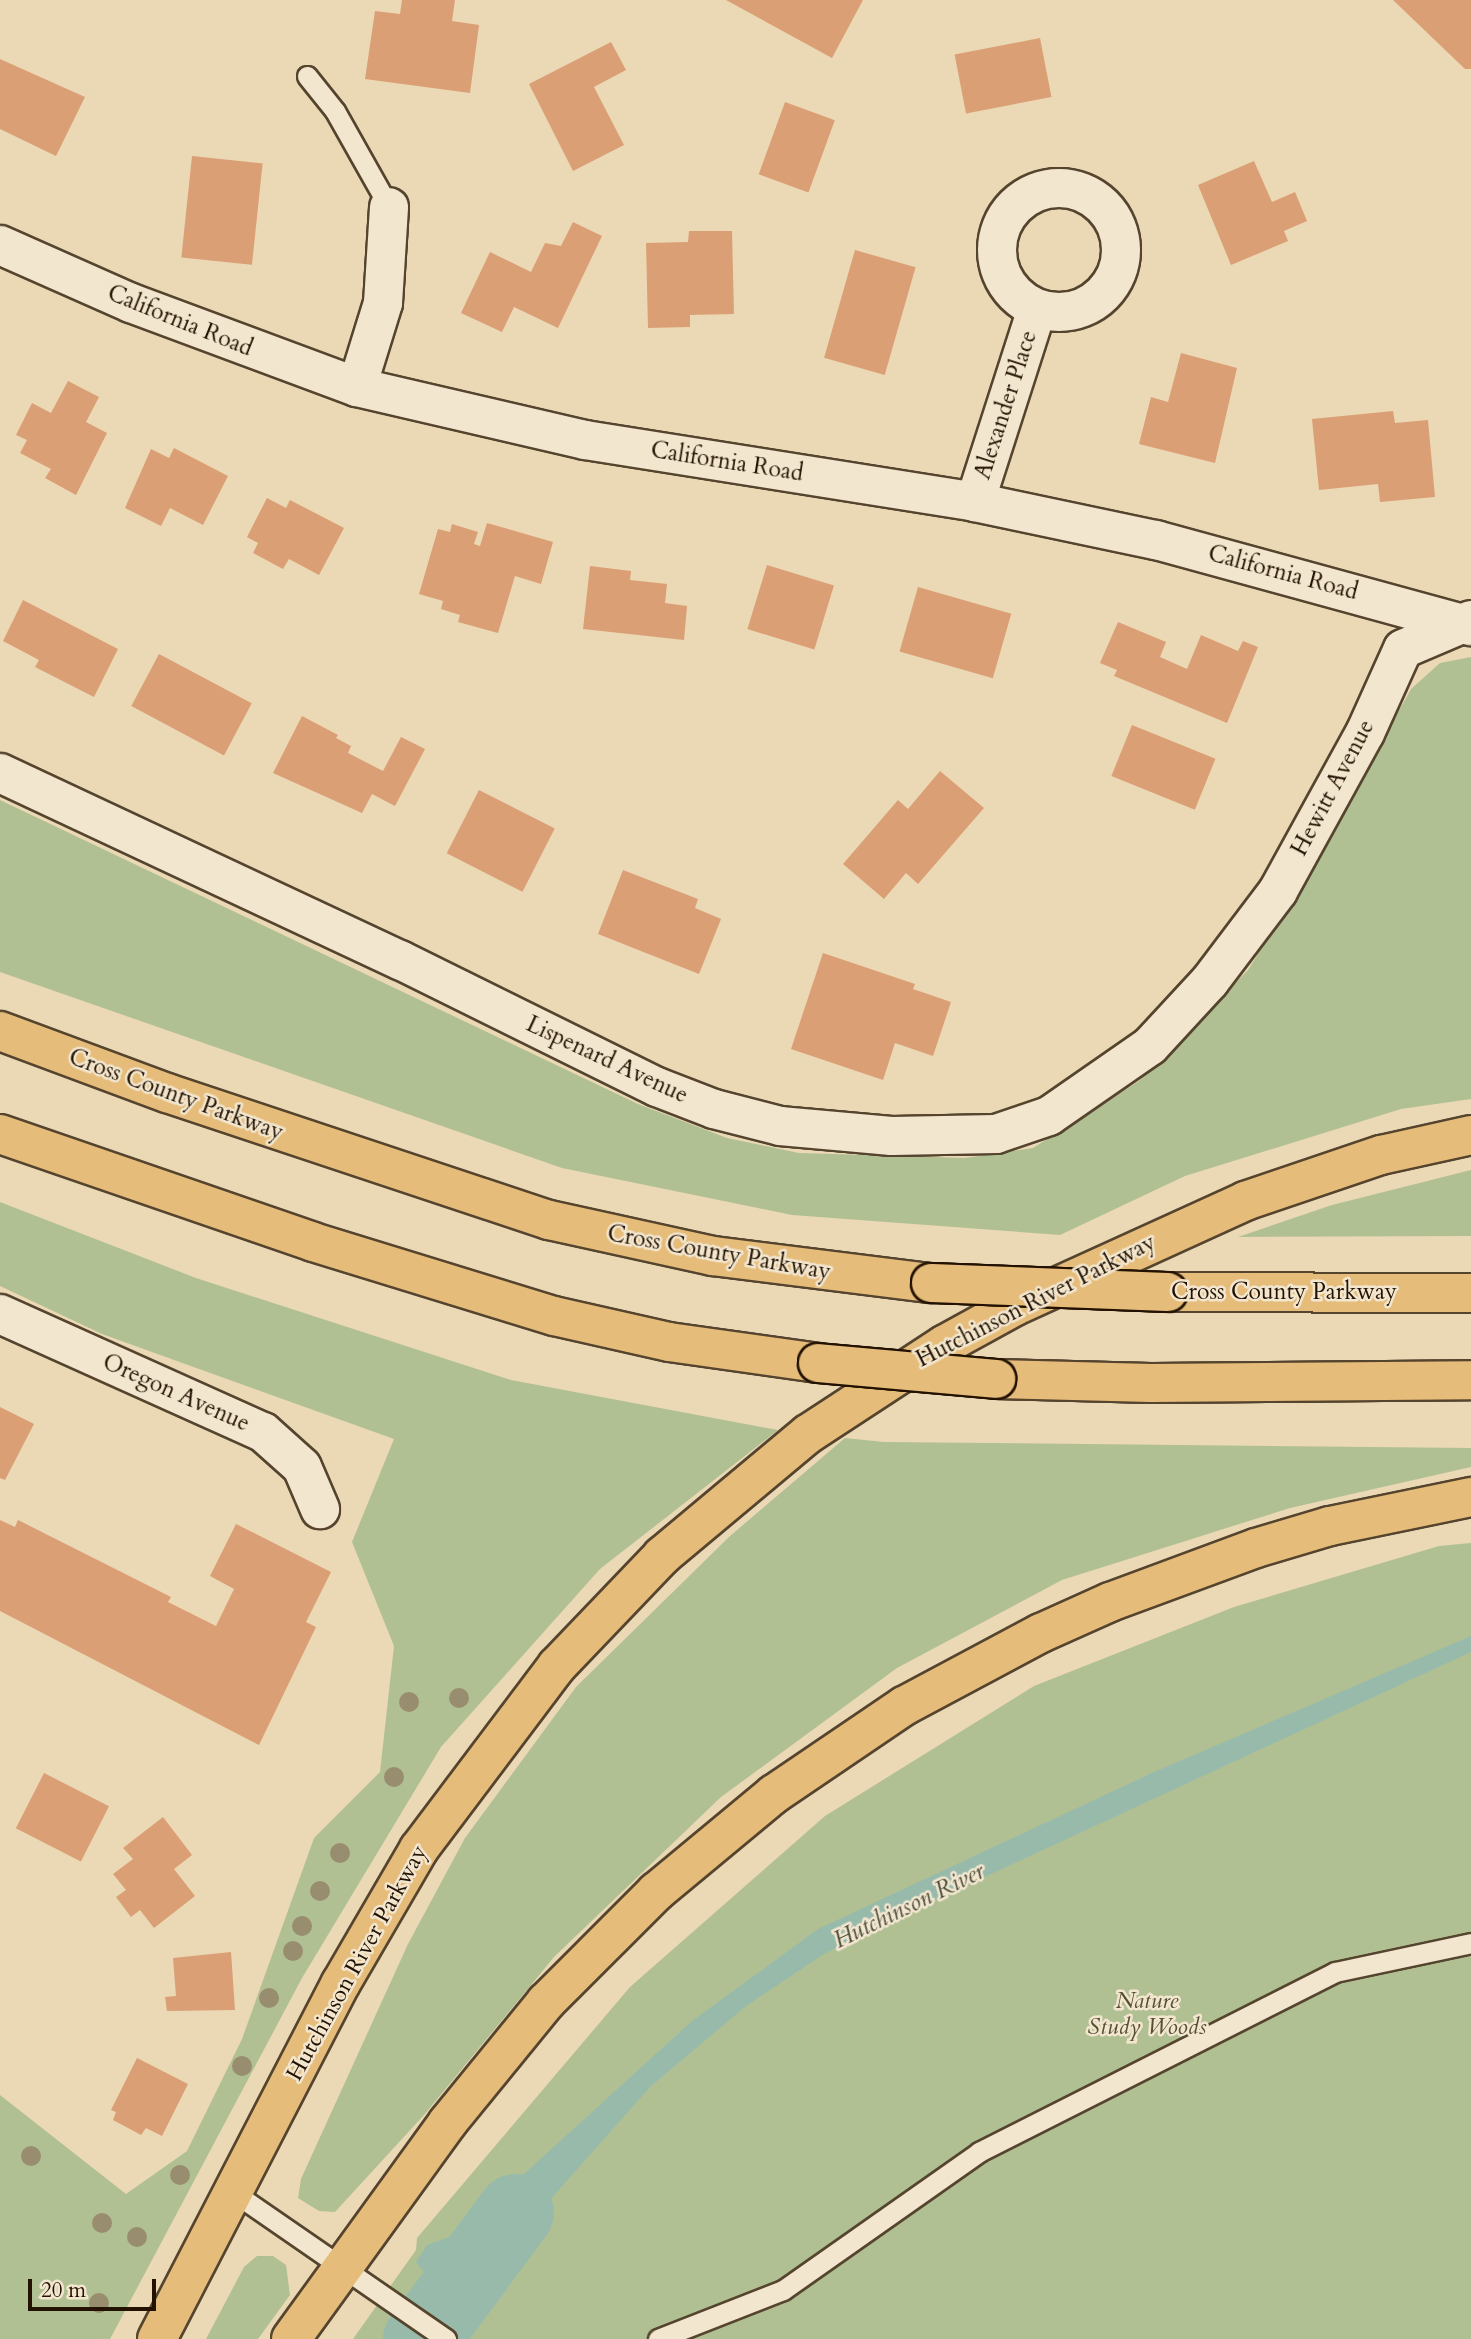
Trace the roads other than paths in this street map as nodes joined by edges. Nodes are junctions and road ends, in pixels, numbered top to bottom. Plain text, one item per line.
1 (307, 76) dead end
2 (389, 207) joint
3 (0, 245) edge
4 (1037, 309) dead end
5 (357, 387) junction
6 (975, 502) junction
7 (1468, 623) edge
8 (0, 773) edge
9 (1210, 981) joint
10 (0, 1031) edge
11 (0, 1134) edge
12 (1471, 1135) edge
13 (1471, 1293) edge
14 (0, 1314) edge
15 (1471, 1380) edge
16 (1471, 1497) edge
17 (320, 1509) dead end
18 (1471, 1943) edge
19 (233, 2192) junction
20 (343, 2267) junction
21 (158, 2339) edge
22 (291, 2339) edge
23 (446, 2339) edge
24 (658, 2339) edge

1 - 2 lane
2 - 5 street
3 - 5 street, California Road
4 - 6 street, Alexander Place
5 - 6 street, California Road
6 - 7 street, California Road
7 - 9 street, Hewitt Avenue
8 - 9 street, Lispenard Avenue
10 - 13 highway, Cross County Parkway, bridge
11 - 15 highway, bridge
12 - 19 highway, Hutchinson River Parkway
14 - 17 street, Oregon Avenue
16 - 20 highway
18 - 24 lane
19 - 20 lane
19 - 21 highway, Hutchinson River Parkway
20 - 22 highway
20 - 23 lane

